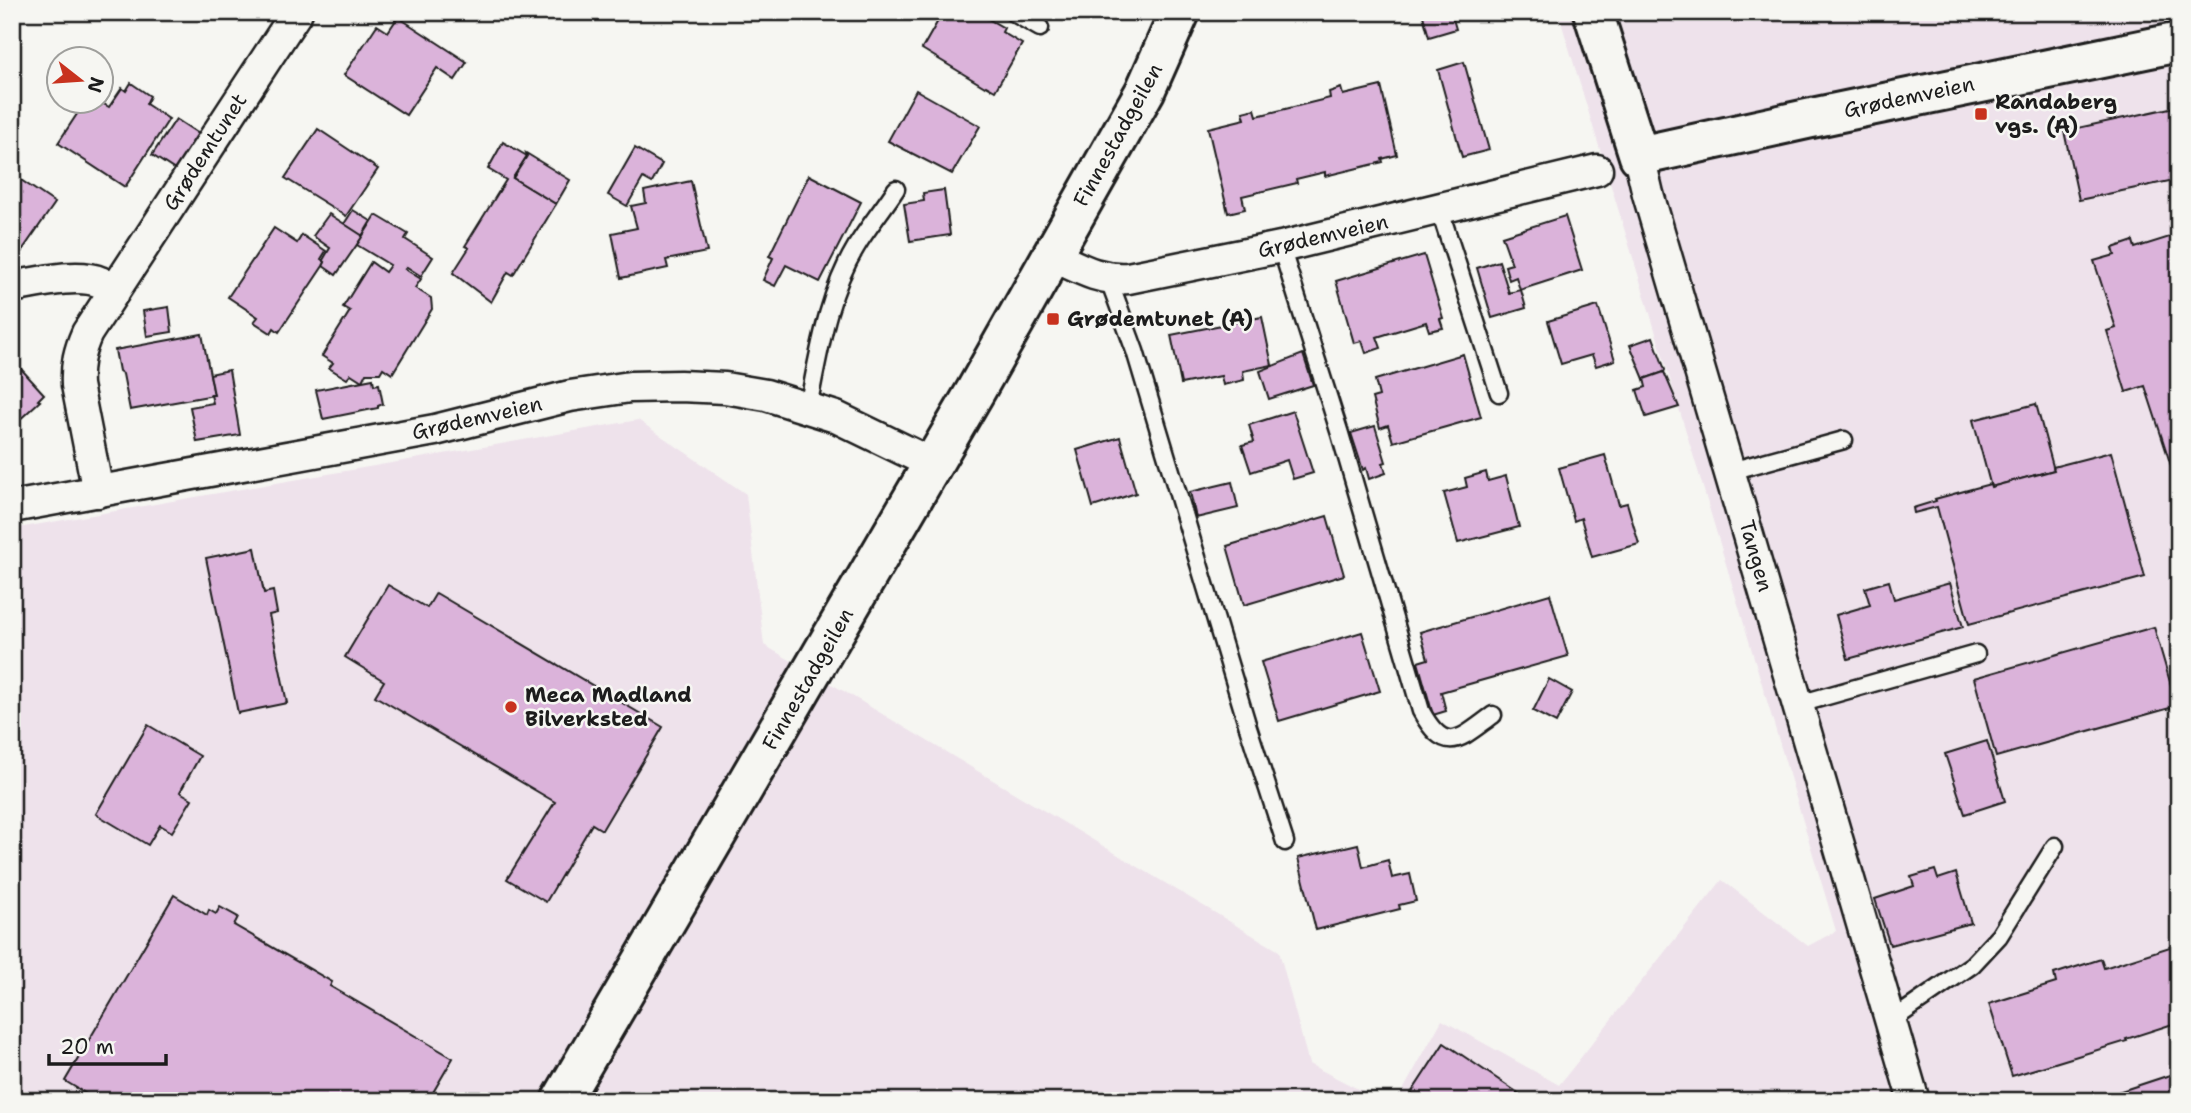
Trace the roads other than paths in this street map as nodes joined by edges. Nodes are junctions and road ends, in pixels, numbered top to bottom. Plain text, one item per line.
1 (297, 12) edge
2 (1012, 12) edge
3 (1160, 12) edge
4 (1180, 12) edge
5 (1593, 12) edge
6 (1040, 28) dead end
7 (2179, 42) edge
8 (1639, 156) junction
9 (1597, 170) dead end
10 (896, 189) dead end
11 (1439, 208) junction
12 (1281, 247) junction
13 (1051, 255) junction
14 (1109, 280) junction
15 (12, 287) edge
16 (114, 292) junction
17 (1499, 393) dead end
18 (808, 407) junction
19 (1844, 440) dead end
20 (933, 464) junction
21 (1731, 471) junction
22 (98, 492) junction
23 (12, 507) edge
24 (1976, 654) dead end
25 (1799, 704) junction
26 (1493, 715) dead end
27 (1285, 842) dead end
28 (2055, 846) dead end
29 (1891, 1021) junction
30 (561, 1101) edge
31 (1914, 1101) edge

1 - 16 street, Grødemtunet
2 - 6 lane
3 - 13 main road, Finnestadgeilen
4 - 13 main road, Finnestadgeilen
5 - 8 main road, Tangen
7 - 8 main road, Grødemveien
8 - 21 street, Tangen
9 - 11 street, Grødemveien
10 - 18 lane
11 - 12 street, Grødemveien
11 - 17 lane
12 - 14 street, Grødemveien
12 - 26 lane
13 - 14 street
13 - 20 main road, Finnestadgeilen
14 - 27 lane
15 - 16 street
16 - 22 street, Grødemtunet
18 - 20 street, Grødemveien
18 - 22 street, Grødemveien
19 - 21 lane
20 - 30 main road, Finnestadgeilen
21 - 25 street, Tangen
22 - 23 street, Grødemveien
24 - 25 lane
25 - 29 street, Tangen
28 - 29 lane
29 - 31 street, Tangen

